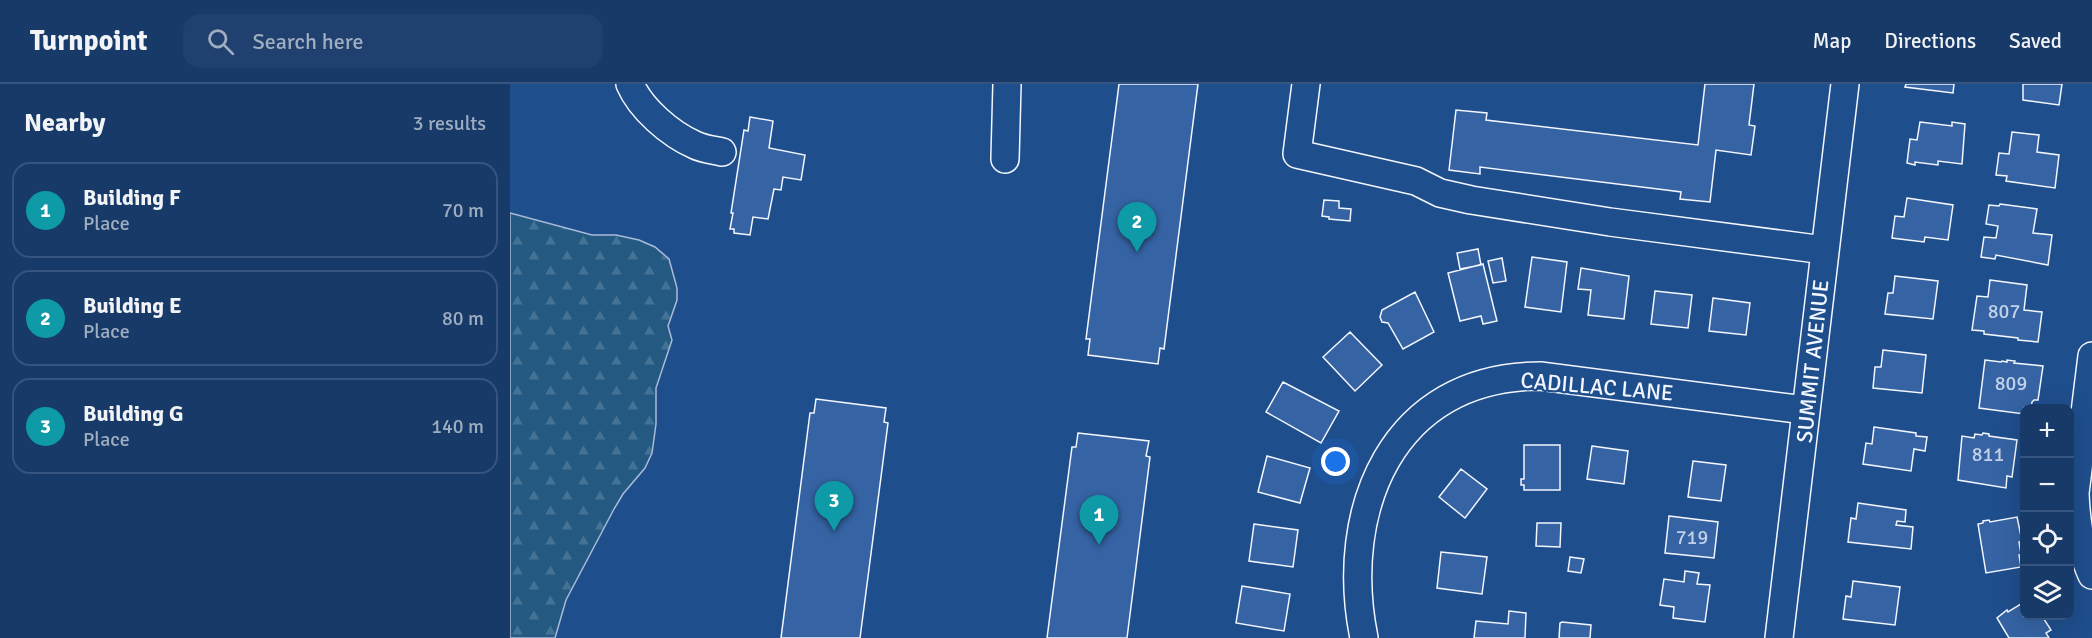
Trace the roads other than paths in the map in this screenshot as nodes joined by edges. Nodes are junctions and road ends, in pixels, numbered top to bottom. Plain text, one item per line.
1 (630, 84) edge
2 (1007, 84) edge
3 (1306, 84) edge
4 (1845, 84) edge
5 (722, 152) dead end
6 (1005, 159) dead end
7 (1824, 250) junction
8 (2092, 356) edge
9 (1805, 410) junction
10 (2092, 575) edge
11 (1364, 638) edge
12 (1779, 638) edge

1 - 5 street
2 - 6 street
3 - 7 street
4 - 7 street, SUMMIT AVENUE
7 - 9 street, SUMMIT AVENUE
8 - 10 street
9 - 11 street, CADILLAC LANE
9 - 12 street, SUMMIT AVENUE

